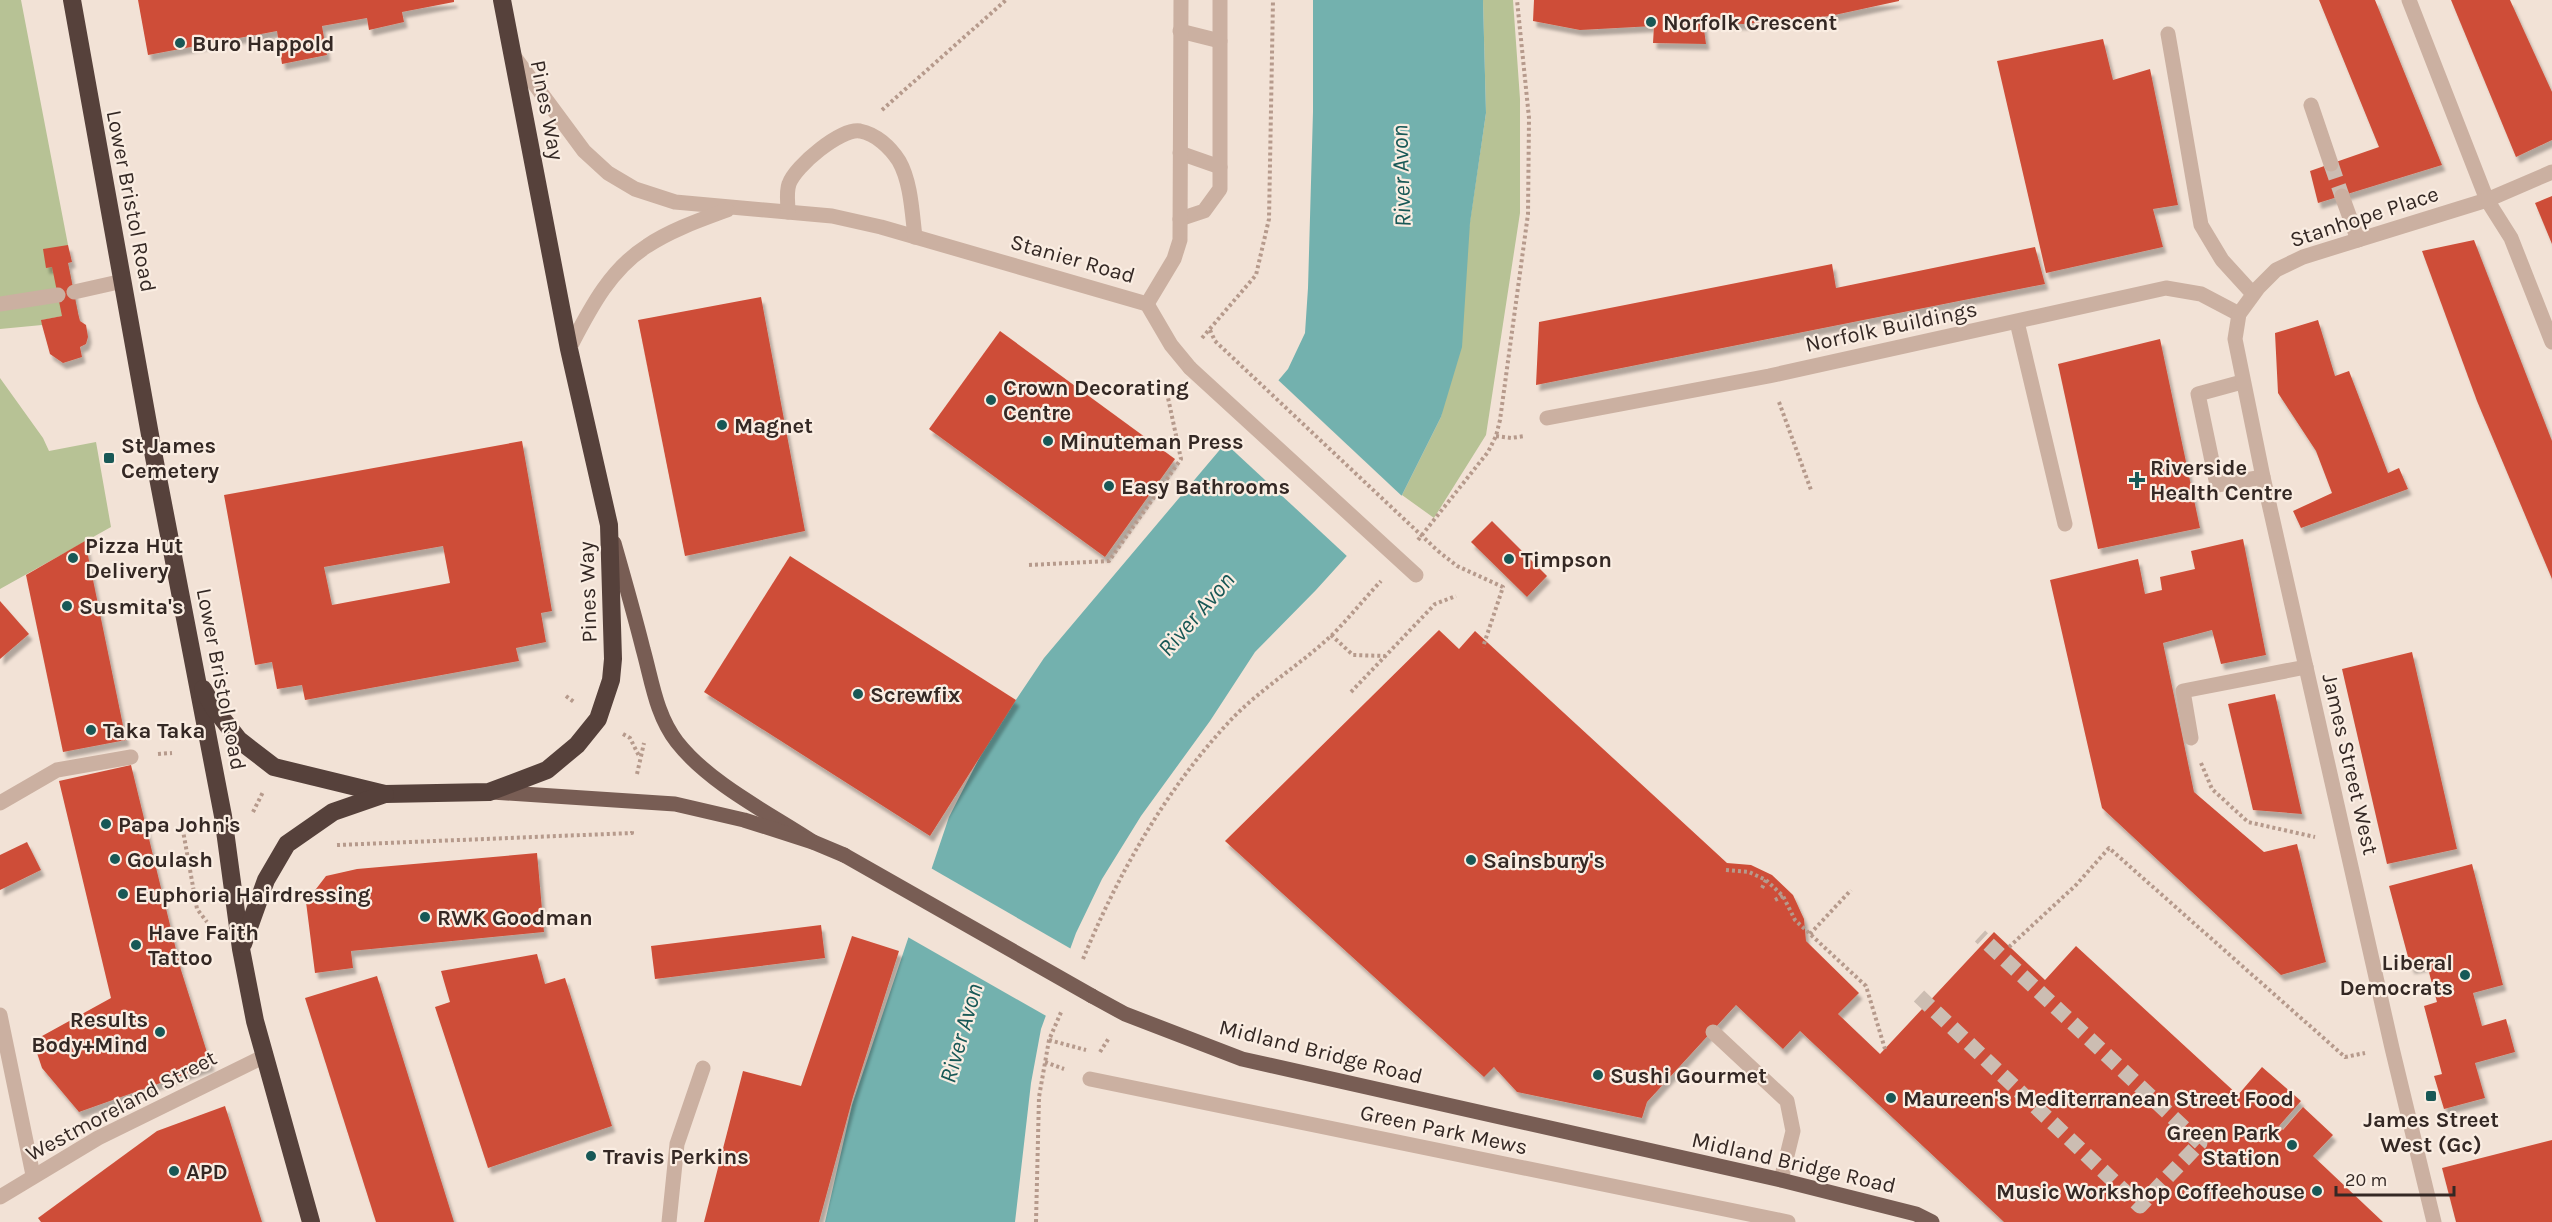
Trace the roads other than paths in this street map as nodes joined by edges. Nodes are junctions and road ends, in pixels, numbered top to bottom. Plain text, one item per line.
1 (72, 0) edge
2 (502, 0) edge
3 (1180, 0) edge
4 (1220, 0) edge
5 (2409, 0) edge
6 (1180, 31) junction
7 (2169, 34) dead end
8 (1220, 41) junction
9 (513, 55) junction
10 (2311, 105) dead end
11 (1180, 153) junction
12 (2331, 164) tunnel mouth
13 (1220, 167) junction
14 (2552, 172) edge
15 (2342, 196) tunnel mouth
16 (2487, 200) junction
17 (730, 208) junction
18 (788, 212) junction
19 (1180, 219) junction
20 (915, 237) junction
21 (2358, 240) junction
22 (123, 281) junction
23 (74, 292) dead end
24 (2253, 294) junction
25 (58, 295) dead end
26 (0, 304) edge
27 (1147, 304) junction
28 (2239, 314) junction
29 (2018, 322) junction
30 (2552, 342) edge
31 (569, 350) junction
32 (2242, 382) junction
33 (1547, 418) dead end
34 (2263, 477) junction
35 (2065, 524) dead end
36 (609, 525) junction
37 (1416, 575) dead end
38 (2306, 667) junction
39 (196, 677) junction
40 (2191, 738) road end
41 (130, 757) dead end
42 (489, 792) junction
43 (385, 794) junction
44 (0, 803) edge
45 (813, 842) junction
46 (241, 949) junction
47 (0, 1015) edge
48 (1713, 1032) dead end
49 (265, 1056) junction
50 (703, 1068) dead end
51 (1090, 1079) dead end
52 (33, 1175) junction
53 (1781, 1180) junction
54 (0, 1197) edge
55 (310, 1222) edge
56 (669, 1222) edge
57 (1788, 1222) edge
58 (1932, 1222) edge
59 (2434, 1222) edge

1 - 22 highway, Lower Bristol Road
2 - 9 highway, Pines Way
3 - 6 street
4 - 8 street
5 - 16 street
6 - 8 street
6 - 11 street
7 - 24 street
8 - 13 street
9 - 17 street, Stanier Road
9 - 31 highway, Pines Way
10 - 12 street
11 - 13 street
11 - 19 street
13 - 19 street
14 - 16 street, Stanhope Place
15 - 21 street
16 - 21 street, Stanhope Place
16 - 30 street
17 - 18 street, Stanier Road
17 - 31 street
18 - 20 street, Stanier Road
18 - 20 street
19 - 27 street
20 - 27 street, Stanier Road
21 - 24 street, Stanhope Place
22 - 23 street
22 - 39 highway, Lower Bristol Road
24 - 28 street, Stanhope Place
25 - 26 street
27 - 37 street, Stanier Road, bridge
28 - 29 street, Norfolk Buildings
28 - 32 street, James Street West
29 - 33 street, Norfolk Buildings
29 - 35 street
31 - 36 highway, Pines Way
32 - 34 street, James Street West
32 - 34 street
34 - 38 street, James Street West
36 - 42 highway, Pines Way
36 - 45 main road
38 - 40 street
38 - 59 street, James Street West
39 - 43 highway, Pines Way
39 - 46 highway, Lower Bristol Road
41 - 44 street
42 - 43 highway, Pines Way
42 - 45 main road, Midland Bridge Road
43 - 46 highway
45 - 53 main road, Midland Bridge Road, bridge
46 - 49 highway, Lower Bristol Road
47 - 52 street
48 - 53 street
49 - 52 street, Westmoreland Street
49 - 55 highway, Lower Bristol Road
50 - 56 street
51 - 57 street, Green Park Mews
52 - 54 street, Westmoreland Street
53 - 58 main road, Midland Bridge Road

